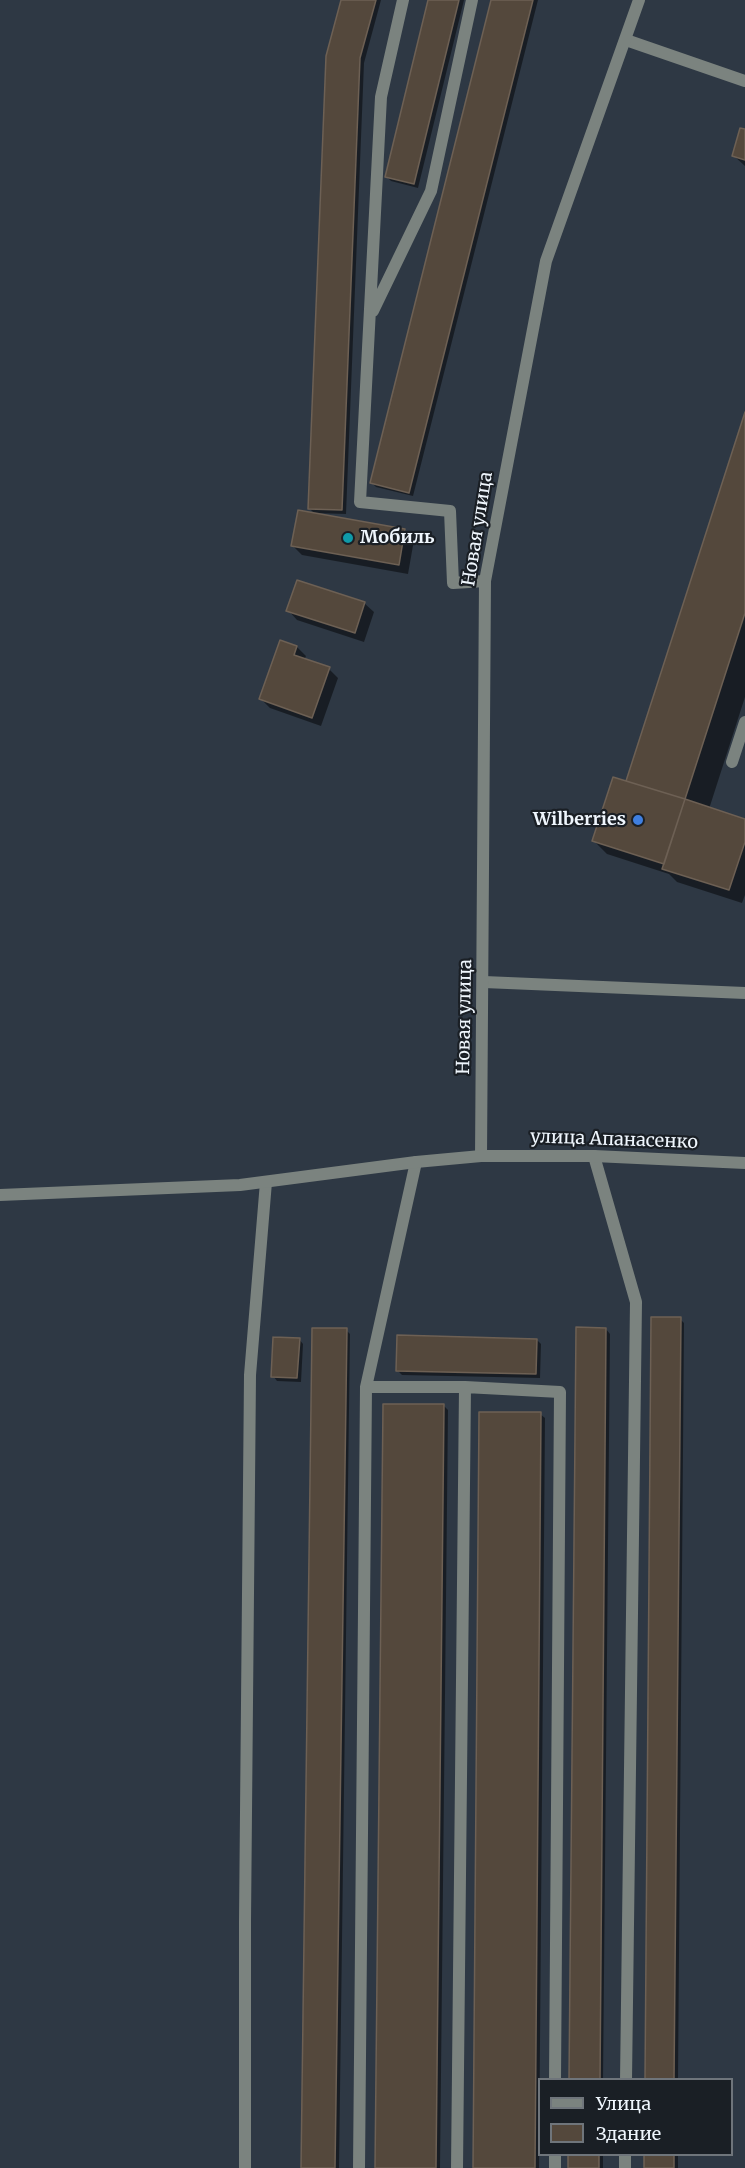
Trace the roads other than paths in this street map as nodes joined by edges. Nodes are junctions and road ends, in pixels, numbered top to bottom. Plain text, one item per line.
1 (403, 0) edge
2 (472, 0) edge
3 (639, 0) edge
4 (626, 40) junction
5 (745, 81) edge
6 (369, 318) junction
7 (485, 581) junction
8 (745, 722) edge
9 (732, 762) dead end
10 (483, 982) junction
11 (745, 993) edge
12 (481, 1156) junction
13 (594, 1156) junction
14 (416, 1162) junction
15 (745, 1163) edge
16 (266, 1182) junction
17 (0, 1195) edge
18 (366, 1387) junction
19 (465, 1387) junction
20 (555, 2078) edge
21 (626, 2078) edge
22 (245, 2168) edge
23 (359, 2168) edge
24 (457, 2168) edge

1 - 6 street
2 - 6 street
3 - 4 street, Новая улица
4 - 5 street
4 - 7 street, Новая улица
6 - 7 street
7 - 10 street, Новая улица
8 - 9 street
10 - 11 street
10 - 12 street, Новая улица
12 - 13 street, улица Апанасенко
12 - 14 street, улица Апанасенко
13 - 15 street, улица Апанасенко
13 - 21 street
14 - 16 street, улица Апанасенко
14 - 18 street
16 - 17 street, улица Апанасенко
16 - 22 street
18 - 19 street
18 - 23 street
19 - 20 street
19 - 24 street

